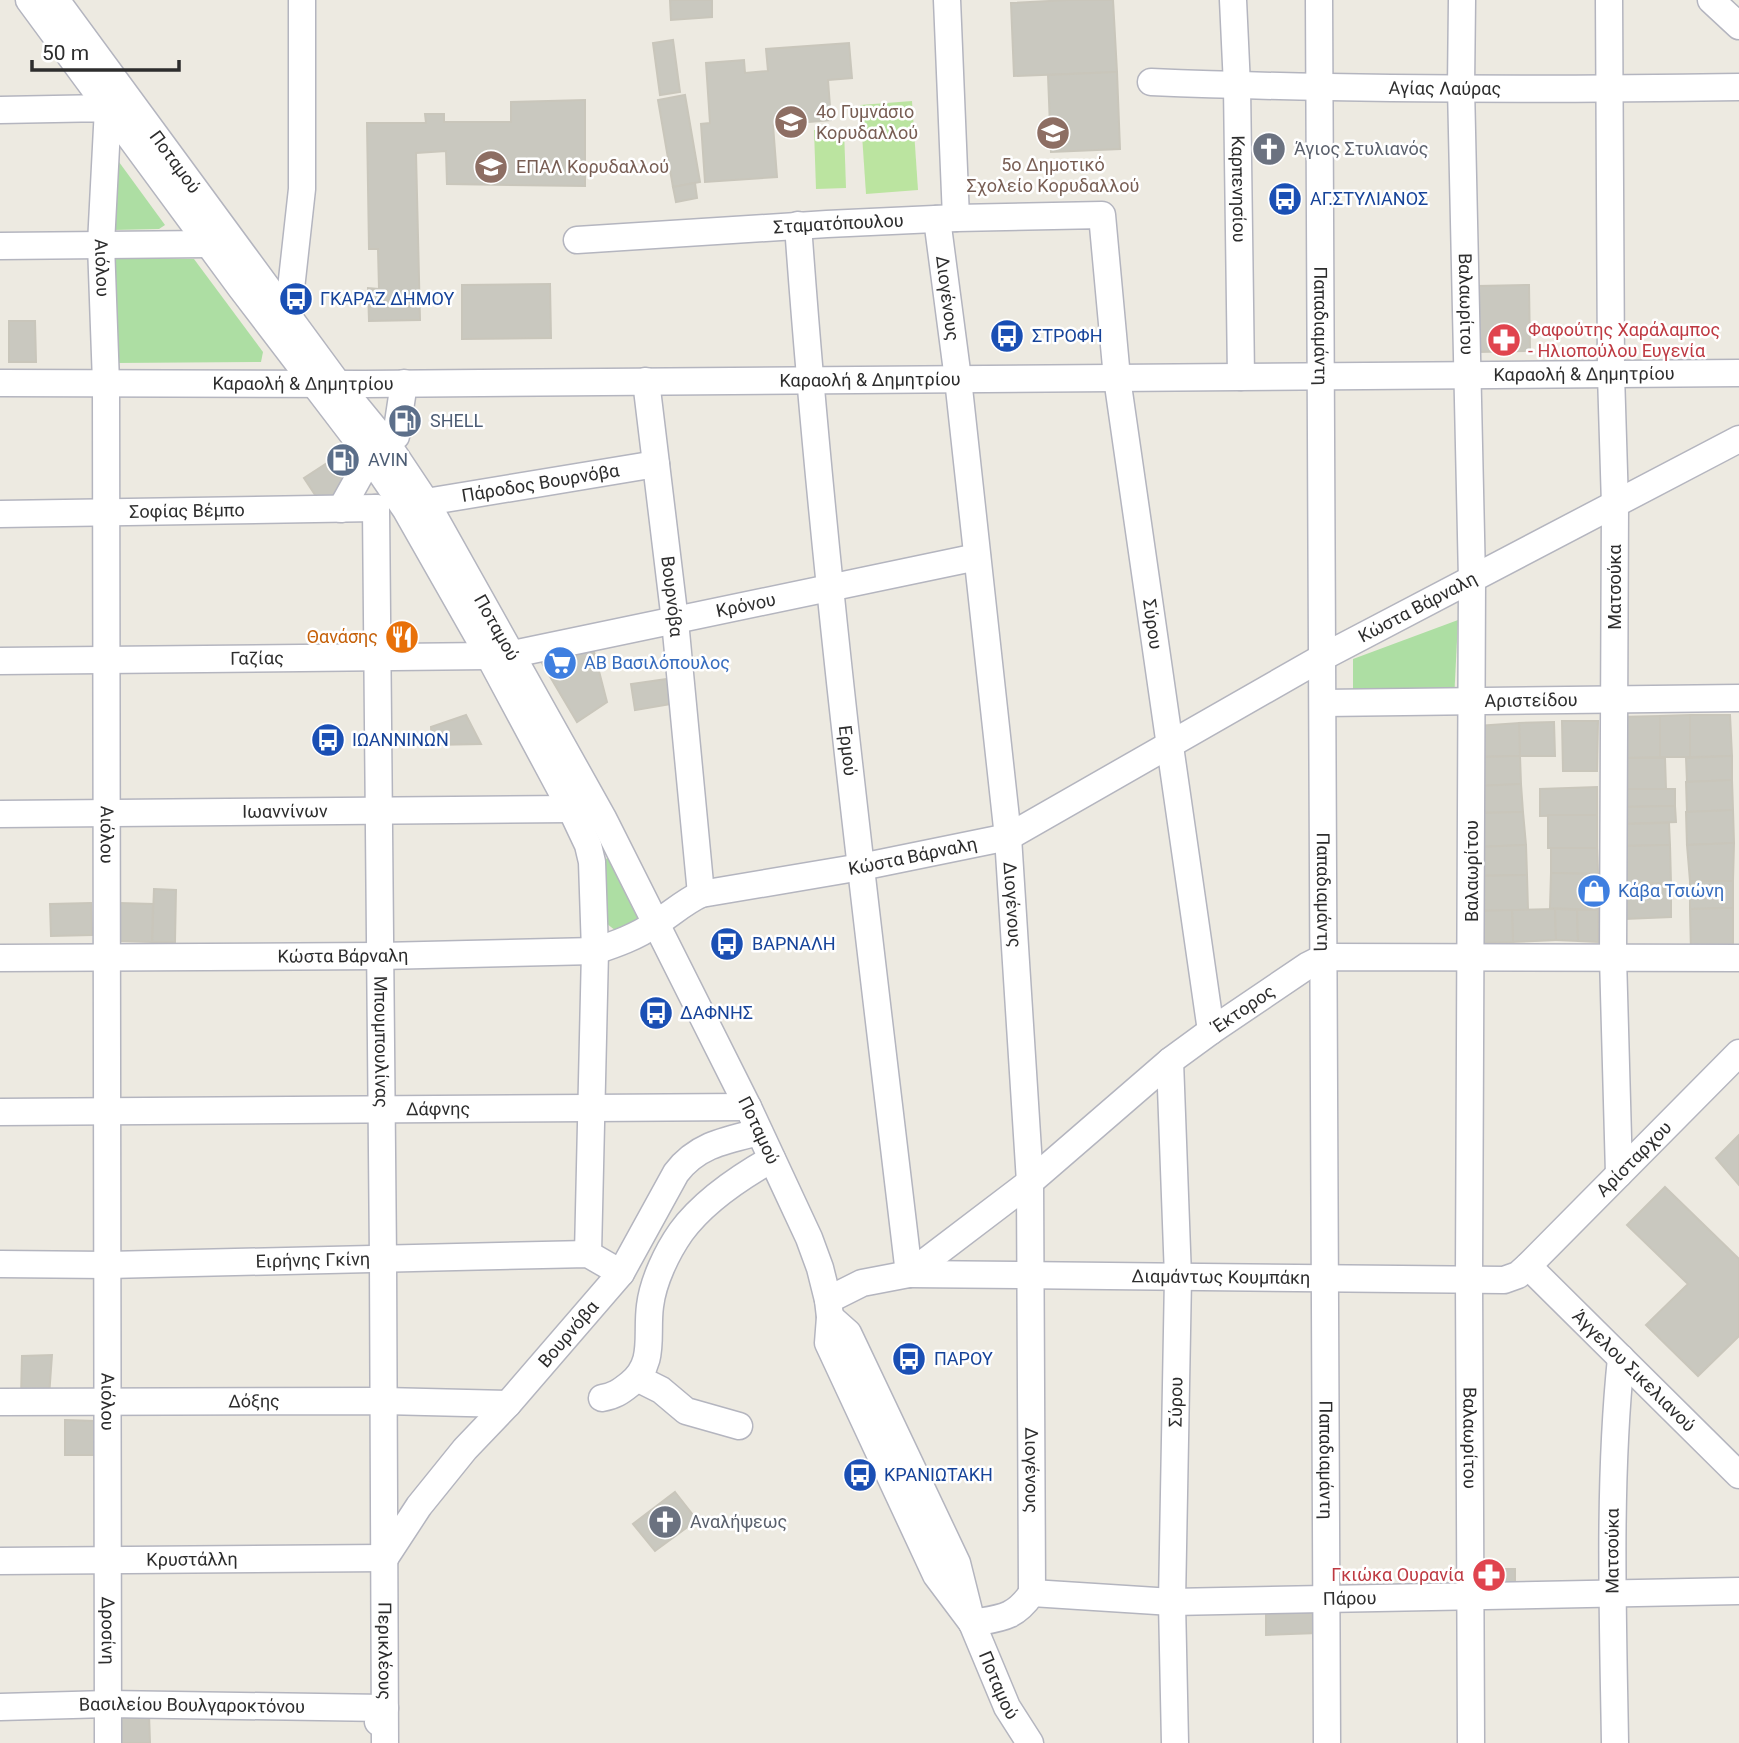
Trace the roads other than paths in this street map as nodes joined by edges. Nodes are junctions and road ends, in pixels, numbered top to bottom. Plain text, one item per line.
1 (29, 0) edge
2 (56, 0) edge
3 (302, 0) edge
4 (947, 0) edge
5 (1233, 0) edge
6 (1317, 0) edge
7 (1462, 0) edge
8 (1609, 0) edge
9 (1711, 0) edge
10 (1739, 26) edge
11 (1151, 82) dead end
12 (1237, 86) junction
13 (1320, 86) junction
14 (1739, 87) edge
15 (1461, 88) junction
16 (1609, 89) junction
17 (108, 108) junction
18 (0, 110) edge
19 (1102, 215) joint
20 (947, 219) junction
21 (798, 226) junction
22 (577, 240) dead end
23 (101, 244) junction
24 (208, 244) junction
25 (0, 246) edge
26 (288, 316) junction
27 (1739, 373) edge
28 (1611, 374) junction
29 (1467, 375) junction
30 (1320, 376) junction
31 (1241, 377) junction
32 (1117, 378) junction
33 (958, 379) junction
34 (809, 380) junction
35 (646, 381) junction
36 (311, 382) junction
37 (0, 383) edge
38 (106, 383) junction
39 (404, 383) junction
40 (338, 384) junction
41 (1739, 439) edge
42 (397, 448) junction
43 (370, 457) junction
44 (656, 464) junction
45 (386, 502) junction
46 (426, 502) junction
47 (1615, 505) junction
48 (341, 509) junction
49 (106, 513) junction
50 (0, 514) edge
51 (977, 557) junction
52 (1472, 580) junction
53 (831, 589) junction
54 (675, 621) junction
55 (501, 655) junction
56 (379, 656) junction
57 (1323, 657) junction
58 (107, 659) junction
59 (0, 661) edge
60 (1739, 698) edge
61 (1615, 700) junction
62 (1471, 703) junction
63 (1323, 704) junction
64 (1169, 747) junction
65 (571, 809) junction
66 (380, 812) junction
67 (107, 813) junction
68 (0, 814) edge
69 (1009, 836) junction
70 (861, 867) junction
71 (701, 894) junction
72 (656, 924) junction
73 (595, 951) junction
74 (381, 956) junction
75 (107, 957) junction
76 (1325, 957) junction
77 (1472, 957) junction
78 (1614, 957) junction
79 (0, 958) edge
80 (1739, 958) edge
81 (1212, 1031) junction
82 (1739, 1053) edge
83 (1170, 1061) junction
84 (748, 1107) junction
85 (590, 1108) junction
86 (382, 1110) junction
87 (108, 1111) junction
88 (0, 1112) edge
89 (759, 1132) junction
90 (772, 1159) junction
91 (1619, 1174) junction
92 (1030, 1182) junction
93 (588, 1254) junction
94 (383, 1259) junction
95 (0, 1264) edge
96 (108, 1265) junction
97 (1528, 1266) junction
98 (621, 1273) junction
99 (909, 1274) junction
100 (1029, 1275) junction
101 (1178, 1277) junction
102 (1326, 1278) junction
103 (1469, 1279) junction
104 (829, 1308) junction
105 (1621, 1359) junction
106 (638, 1378) junction
107 (602, 1398) dead end
108 (384, 1401) junction
109 (0, 1402) edge
110 (108, 1402) junction
111 (508, 1404) junction
112 (739, 1426) dead end
113 (1739, 1475) edge
114 (385, 1558) junction
115 (108, 1560) junction
116 (0, 1561) edge
117 (1739, 1591) edge
118 (1032, 1593) junction
119 (1613, 1594) junction
120 (1470, 1596) junction
121 (1326, 1599) junction
122 (1172, 1602) junction
123 (972, 1623) junction
124 (108, 1704) junction
125 (0, 1707) edge
126 (385, 1708) junction
127 (108, 1743) edge
128 (369, 1743) edge
129 (385, 1743) edge
130 (1030, 1743) edge
131 (1175, 1743) edge
132 (1327, 1743) edge
133 (1471, 1743) edge
134 (1615, 1743) edge

1 - 17 street, Ποταμού
2 - 26 street, Ποταμού
3 - 26 street
4 - 20 street, Διογένους
5 - 12 street, Καρπενησίου
6 - 13 street, Παπαδιαμάντη
7 - 15 street, Βαλαωρίτου
8 - 16 street, Ματσούκα
9 - 10 street
11 - 12 street, Αγίας Λαύρας
12 - 13 street, Αγίας Λαύρας
12 - 31 street, Καρπενησίου
13 - 15 street, Αγίας Λαύρας
13 - 30 street, Παπαδιαμάντη
14 - 16 street, Αγίας Λαύρας
15 - 16 street, Αγίας Λαύρας
15 - 29 street, Βαλαωρίτου
16 - 28 street, Ματσούκα
17 - 18 street
17 - 23 street, Αιόλου
17 - 24 street, Ποταμού
19 - 20 street, Σταματόπουλου
19 - 32 street, Σύρου
20 - 21 street, Σταματόπουλου
20 - 33 street, Διογένους
21 - 22 street, Σταματόπουλου
21 - 34 street, Ερμού
23 - 24 street
23 - 25 street
23 - 38 street, Αιόλου
24 - 36 street, Ποταμού
26 - 40 street, Ποταμού
27 - 28 street, Καραολή & Δημητρίου
28 - 29 street, Καραολή & Δημητρίου
28 - 47 street, Ματσούκα
29 - 30 street, Καραολή & Δημητρίου
29 - 52 street, Βαλαωρίτου
30 - 31 street, Καραολή & Δημητρίου
30 - 57 street, Παπαδιαμάντη
31 - 32 street, Καραολή & Δημητρίου
32 - 33 street, Καραολή & Δημητρίου
32 - 64 street, Σύρου
33 - 34 street, Καραολή & Δημητρίου
33 - 51 street, Διογένους
34 - 35 street, Καραολή & Δημητρίου
34 - 53 street, Ερμού
35 - 39 street, Καραολή & Δημητρίου
35 - 44 street, Βουρνόβα
36 - 38 street, Καραολή & Δημητρίου
36 - 40 street, Καραολή & Δημητρίου
36 - 43 street, Ποταμού
37 - 38 street, Καραολή & Δημητρίου
38 - 49 street, Αιόλου
39 - 40 street, Καραολή & Δημητρίου
39 - 42 street
40 - 42 street, Ποταμού
41 - 47 street, Κώστα Βάρναλη
42 - 46 street, Ποταμού
43 - 45 street, Ποταμού
43 - 48 street
44 - 46 street, Πάροδος Βουρνόβα
44 - 54 street, Βουρνόβα
45 - 48 street, Σοφίας Βέμπο
45 - 55 street, Ποταμού
45 - 56 street, Μπουμπουλίνας
46 - 55 street, Ποταμού
47 - 52 street, Κώστα Βάρναλη
47 - 61 street, Ματσούκα
48 - 49 street, Σοφίας Βέμπο
49 - 50 street, Σοφίας Βέμπο
49 - 58 street, Αιόλου
51 - 53 street, Κρόνου
51 - 69 street, Διογένους
52 - 57 street, Κώστα Βάρναλη
52 - 62 street, Βαλαωρίτου
53 - 54 street, Κρόνου
53 - 70 street, Ερμού
54 - 55 street, Κρόνου
54 - 71 street, Βουρνόβα
55 - 56 street, Γαζίας
55 - 65 street, Ποταμού
55 - 72 street, Ποταμού
56 - 58 street, Γαζίας
56 - 66 street, Μπουμπουλίνας
57 - 63 street, Παπαδιαμάντη
57 - 64 street, Κώστα Βάρναλη
58 - 59 street, Γαζίας
58 - 67 street, Αιόλου
60 - 61 street, Αριστείδου
61 - 62 street, Αριστείδου
61 - 78 street, Ματσούκα
62 - 63 street, Αριστείδου
62 - 77 street, Βαλαωρίτου
63 - 76 street, Παπαδιαμάντη
64 - 69 street, Κώστα Βάρναλη
64 - 81 street, Σύρου
65 - 66 street, Ιωαννίνων
65 - 73 street, Ποταμού
66 - 67 street, Ιωαννίνων
66 - 74 street, Μπουμπουλίνας
67 - 68 street, Ιωαννίνων
67 - 75 street, Αιόλου
69 - 70 street, Κώστα Βάρναλη
69 - 92 street, Διογένους
70 - 71 street, Κώστα Βάρναλη
70 - 99 street, Ερμού
71 - 72 street, Κώστα Βάρναλη
72 - 73 street, Κώστα Βάρναλη
72 - 84 street, Ποταμού
73 - 74 street, Κώστα Βάρναλη
73 - 85 street
74 - 75 street, Κώστα Βάρναλη
74 - 86 street, Μπουμπουλίνας
75 - 79 street, Κώστα Βάρναλη
75 - 87 street, Αιόλου
76 - 77 street, Έκτορος
76 - 81 street, Έκτορος
76 - 102 street, Παπαδιαμάντη
77 - 78 street, Έκτορος
77 - 103 street, Βαλαωρίτου
78 - 80 street, Έκτορος
78 - 91 street, Ματσούκα
81 - 83 street, Έκτορος
82 - 91 street, Αρίσταρχου
83 - 92 street, Έκτορος
83 - 101 street, Σύρου
84 - 85 street, Δάφνης
84 - 89 street, Ποταμού
85 - 86 street, Δάφνης
85 - 93 street
86 - 87 street, Δάφνης
86 - 94 street, Μπουμπουλίνας
87 - 88 street, Δάφνης
87 - 96 street, Αιόλου
89 - 90 street, Ποταμού
89 - 98 street, Βουρνόβα
90 - 104 street, Ποταμού
90 - 106 street
91 - 97 street, Αρίσταρχου
92 - 99 street, Έκτορος
92 - 100 street, Διογένους
93 - 94 street, Ειρήνης Γκίνη
93 - 98 street
94 - 96 street, Ειρήνης Γκίνη
94 - 108 street, Μπουμπουλίνας
95 - 96 street, Ειρήνης Γκίνη
96 - 110 street, Αιόλου
97 - 103 street, Διαμάντως Κουμπάκη
97 - 105 street, Άγγελου Σικελιανού
98 - 111 street, Βουρνόβα
99 - 100 street, Διαμάντως Κουμπάκη
99 - 104 street, Έκτορος
100 - 101 street, Διαμάντως Κουμπάκη
100 - 118 street, Διογένους
101 - 102 street, Διαμάντως Κουμπάκη
101 - 122 street, Σύρου
102 - 103 street, Διαμάντως Κουμπάκη
102 - 121 street, Παπαδιαμάντη
103 - 120 street, Βαλαωρίτου
104 - 123 street, Ποταμού
105 - 113 street, Άγγελου Σικελιανού
105 - 119 street, Ματσούκα
106 - 107 street
106 - 112 street
108 - 110 street, Δόξης
108 - 111 street, Δόξης
108 - 114 street, Μπουμπουλίνας
109 - 110 street, Δόξης
110 - 115 street, Αιόλου
111 - 114 street, Βουρνόβα
114 - 115 street, Κρυστάλλη
114 - 126 street, Περικλέους
115 - 116 street, Κρυστάλλη
115 - 124 street, Δροσίνη
117 - 119 street, Πάρου
118 - 122 street, Πάρου
118 - 123 street
119 - 120 street, Πάρου
119 - 134 street, Ματσούκα
120 - 121 street, Πάρου
120 - 133 street, Βαλαωρίτου
121 - 122 street, Πάρου
121 - 132 street, Παπαδιαμάντη
122 - 131 street, Σύρου
123 - 130 street, Ποταμού
124 - 125 street, Βασιλείου Βουλγαροκτόνου
124 - 126 street, Βασιλείου Βουλγαροκτόνου
124 - 127 street, Δροσίνη
126 - 128 street
126 - 129 street, Περικλέους

